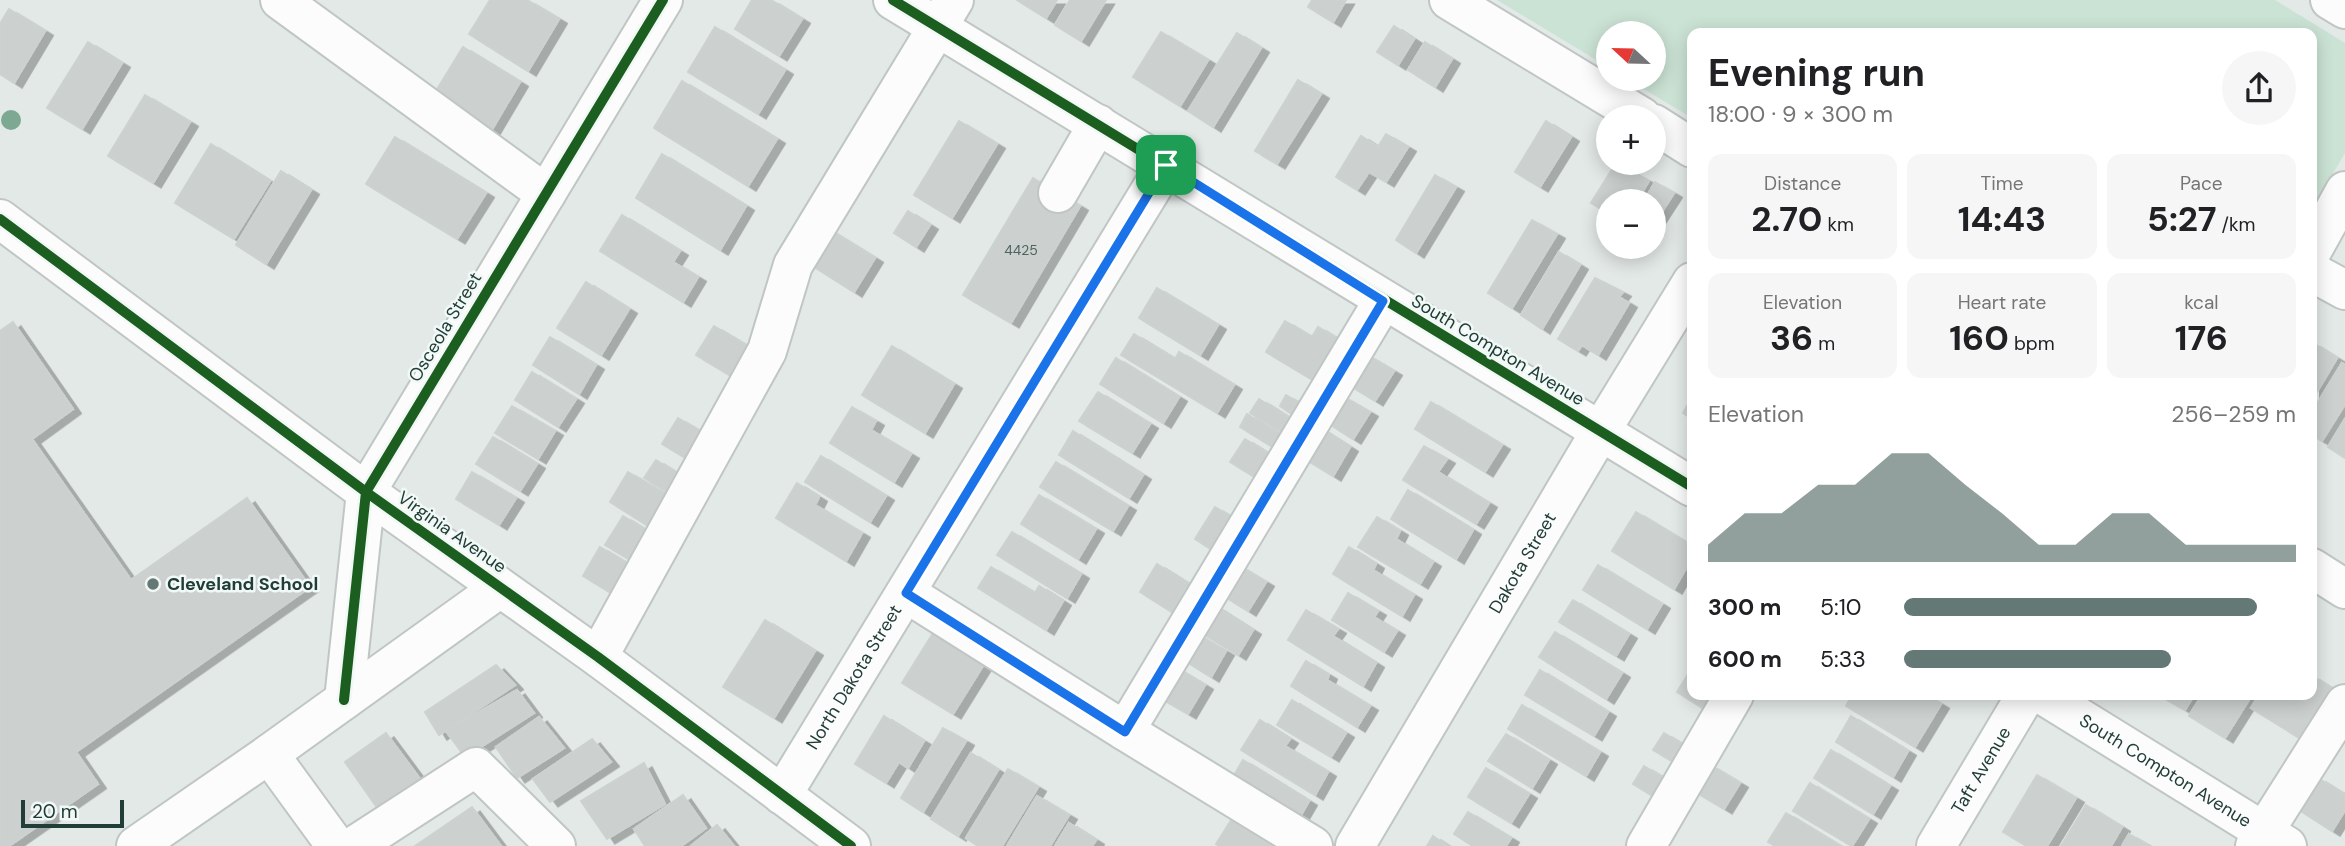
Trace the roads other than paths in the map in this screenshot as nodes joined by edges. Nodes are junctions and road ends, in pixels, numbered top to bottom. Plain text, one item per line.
1 (280, 0) edge
2 (663, 0) edge
3 (893, 0) edge
4 (1449, 0) edge
5 (2330, 0) edge
6 (2345, 9) edge
7 (945, 14) edge
8 (1622, 105) edge
9 (1098, 124) junction
10 (1666, 132) edge
11 (1687, 145) edge
12 (1166, 165) junction
13 (2345, 191) edge
14 (1058, 193) dead end
15 (546, 194) junction
16 (0, 219) edge
17 (2317, 242) edge
18 (2317, 275) edge
19 (1687, 290) edge
20 (2345, 290) edge
21 (1383, 301) junction
22 (1600, 432) junction
23 (1687, 484) edge
24 (366, 492) junction
25 (2317, 571) edge
26 (500, 587) junction
27 (2345, 589) edge
28 (906, 593) junction
29 (598, 657) junction
30 (344, 700) junction
31 (1731, 700) edge
32 (2023, 700) edge
33 (2051, 700) edge
34 (2345, 704) edge
35 (1125, 732) junction
36 (269, 754) junction
37 (782, 795) junction
38 (2268, 841) edge
39 (136, 846) edge
40 (336, 846) edge
41 (354, 846) edge
42 (556, 846) edge
43 (852, 846) edge
44 (1313, 846) edge
45 (1356, 846) edge
46 (1646, 846) edge
47 (1936, 846) edge

1 - 15 street
2 - 15 street, Osceola Street
3 - 7 street, South Compton Avenue
4 - 8 street
5 - 6 street
7 - 9 street, South Compton Avenue
7 - 29 street
9 - 12 street, South Compton Avenue
9 - 14 street
10 - 11 street
12 - 21 street, South Compton Avenue
12 - 28 street, North Dakota Street
13 - 17 street
15 - 24 street, Osceola Street
16 - 24 street, Virginia Avenue
18 - 20 street
19 - 22 street, Dakota Street
21 - 22 street, South Compton Avenue
21 - 35 street
22 - 23 street, South Compton Avenue
22 - 45 street, Dakota Street
24 - 26 street, Virginia Avenue
24 - 30 street, Osceola Street
25 - 27 street
26 - 29 street, Virginia Avenue
26 - 30 street
28 - 35 street
28 - 37 street, North Dakota Street
29 - 37 street, Virginia Avenue
30 - 36 street
31 - 46 street
32 - 47 street, Taft Avenue
33 - 38 street, South Compton Avenue
34 - 38 street
35 - 44 street
36 - 39 street
36 - 40 street
37 - 43 street, Virginia Avenue
41 - 42 street

